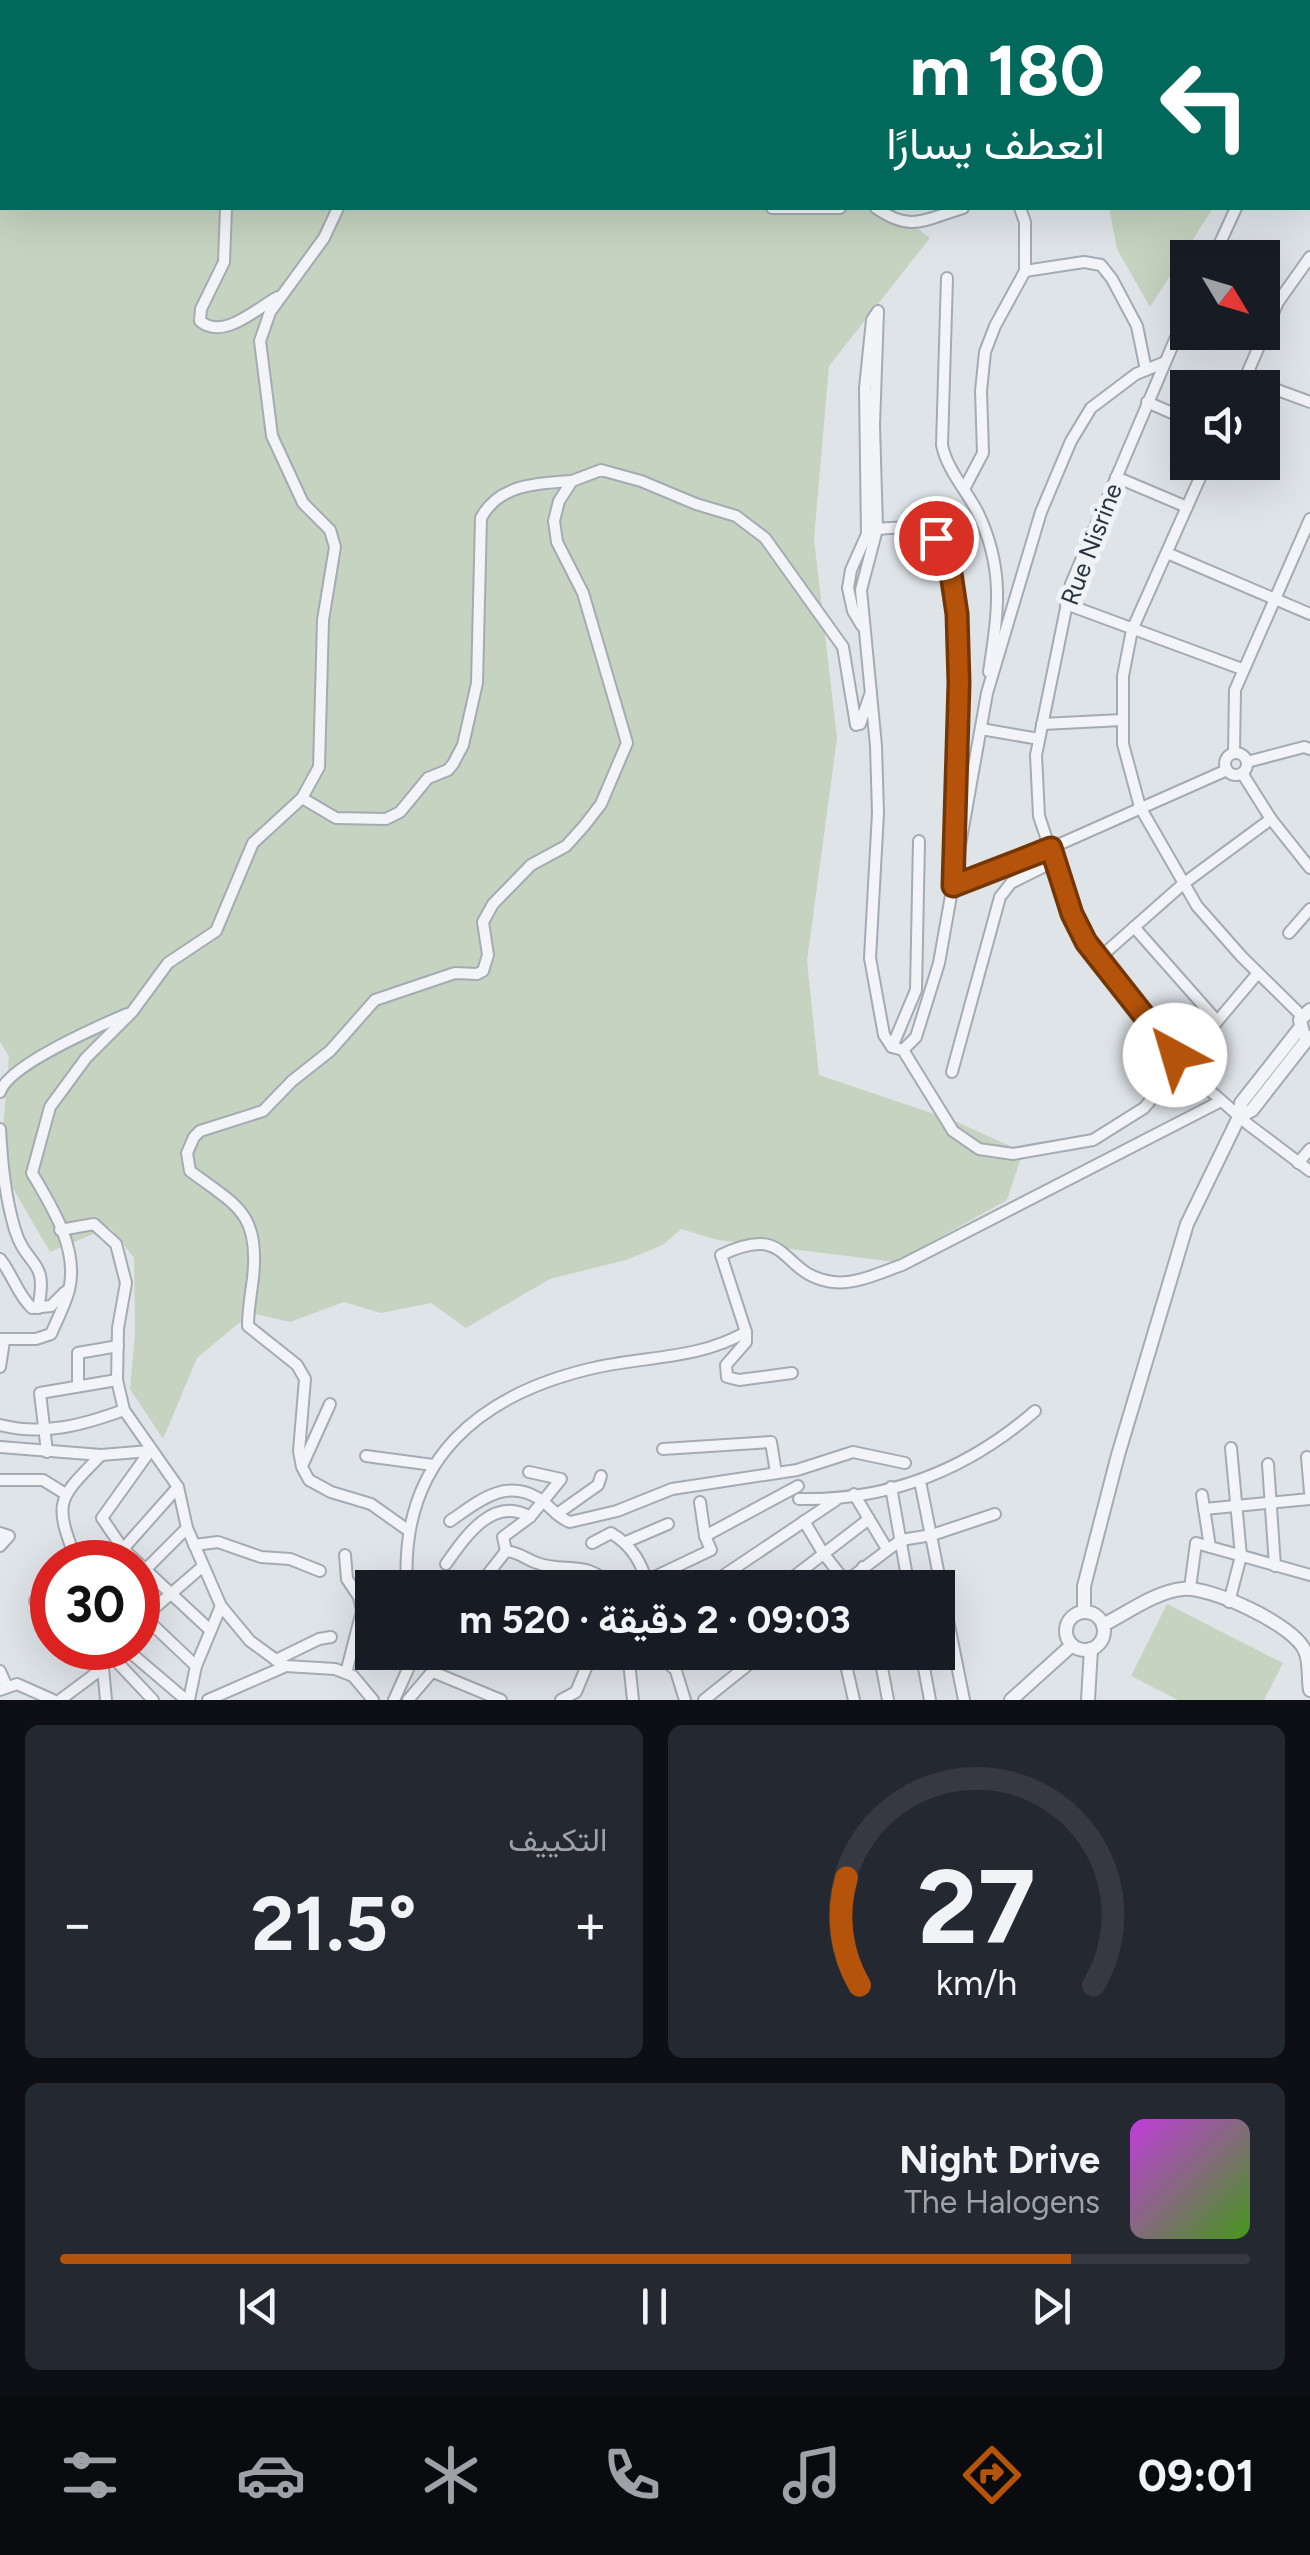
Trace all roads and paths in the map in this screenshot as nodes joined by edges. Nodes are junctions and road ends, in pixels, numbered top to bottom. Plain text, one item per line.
1 (226, 210) edge
2 (337, 210) edge
3 (880, 210) edge
4 (955, 210) edge
5 (1021, 210) edge
6 (1235, 210) edge
7 (1221, 240) edge
8 (1310, 257) edge
9 (1024, 270) junction
10 (947, 278) dead end
11 (283, 294) junction
12 (1280, 299) edge
13 (1170, 348) edge
14 (1163, 363) junction
15 (1146, 370) junction
16 (1280, 393) edge
17 (1147, 402) junction
18 (1310, 402) edge
19 (1170, 412) edge
20 (1116, 478) junction
21 (572, 480) junction
22 (1198, 480) edge
23 (964, 488) junction
24 (1187, 507) junction
25 (1310, 519) edge
26 (876, 529) junction
27 (1167, 553) junction
28 (1277, 600) junction
29 (1066, 604) junction
30 (1310, 614) edge
31 (862, 626) junction
32 (1132, 630) junction
33 (1242, 670) junction
34 (871, 692) junction
35 (987, 693) junction
36 (1122, 720) junction
37 (1042, 724) junction
38 (981, 730) junction
39 (1039, 739) junction
40 (1308, 744) edge
41 (1234, 753) junction
42 (1244, 768) junction
43 (1227, 770) junction
44 (302, 798) junction
45 (1140, 806) junction
46 (1272, 820) junction
47 (919, 842) dead end
48 (1051, 848) junction
49 (1055, 861) junction
50 (1310, 868) edge
51 (954, 870) junction
52 (1183, 884) junction
53 (953, 886) junction
54 (1310, 909) edge
55 (1134, 928) junction
56 (1289, 933) dead end
57 (1098, 960) junction
58 (1258, 973) junction
59 (132, 1012) junction
60 (1217, 1022) junction
61 (1306, 1026) edge
62 (897, 1049) junction
63 (1181, 1064) junction
64 (952, 1072) dead end
65 (0, 1092) edge
66 (1222, 1101) junction
67 (1240, 1117) junction
68 (0, 1129) edge
69 (1310, 1150) edge
70 (1298, 1163) junction
71 (1, 1166) edge
72 (1310, 1171) edge
73 (60, 1230) junction
74 (0, 1259) edge
75 (70, 1288) junction
76 (38, 1308) junction
77 (746, 1332) junction
78 (2, 1340) edge
79 (118, 1346) junction
80 (0, 1365) edge
81 (792, 1374) dead end
82 (117, 1380) junction
83 (78, 1385) junction
84 (330, 1404) dead end
85 (124, 1410) junction
86 (1035, 1411) dead end
87 (0, 1425) edge
88 (44, 1430) junction
89 (0, 1447) edge
90 (663, 1448) dead end
91 (1231, 1448) dead end
92 (150, 1450) junction
93 (47, 1452) junction
94 (101, 1455) junction
95 (366, 1456) dead end
96 (1306, 1457) dead end
97 (905, 1463) dead end
98 (1268, 1464) dead end
99 (433, 1465) junction
100 (302, 1467) junction
101 (797, 1470) junction
102 (529, 1472) dead end
103 (776, 1473) junction
104 (601, 1476) dead end
105 (0, 1480) edge
106 (920, 1481) junction
107 (798, 1486) junction
108 (178, 1487) junction
109 (891, 1487) junction
110 (64, 1493) junction
111 (854, 1494) junction
112 (1202, 1495) dead end
113 (1310, 1496) edge
114 (800, 1499) junction
115 (837, 1500) junction
116 (544, 1502) junction
117 (700, 1502) dead end
118 (1272, 1503) junction
119 (1236, 1506) junction
120 (1204, 1509) junction
121 (557, 1514) junction
122 (996, 1514) dead end
123 (530, 1516) junction
124 (808, 1518) junction
125 (869, 1518) junction
126 (450, 1521) dead end
127 (668, 1524) dead end
128 (187, 1528) junction
129 (409, 1532) junction
130 (0, 1533) edge
131 (932, 1535) junction
132 (705, 1536) junction
133 (72, 1540) edge
134 (117, 1540) edge
135 (130, 1540) edge
136 (901, 1540) junction
137 (626, 1542) junction
138 (592, 1543) dead end
139 (194, 1545) junction
140 (0, 1546) edge
141 (1210, 1548) junction
142 (887, 1549) junction
143 (711, 1550) junction
144 (506, 1551) junction
145 (823, 1552) junction
146 (160, 1555) edge
147 (345, 1555) dead end
148 (1241, 1556) junction
149 (446, 1564) dead end
150 (1275, 1566) junction
151 (202, 1567) junction
152 (863, 1567) junction
153 (408, 1570) edge
154 (492, 1570) edge
155 (588, 1570) edge
156 (642, 1570) edge
157 (674, 1570) edge
158 (723, 1570) edge
159 (730, 1570) edge
160 (801, 1570) edge
161 (833, 1570) edge
162 (859, 1570) edge
163 (864, 1570) edge
164 (907, 1570) edge
165 (938, 1570) edge
166 (320, 1572) dead end
167 (1310, 1575) edge
168 (160, 1584) edge
169 (1190, 1588) junction
170 (171, 1594) junction
171 (160, 1601) edge
172 (1229, 1602) junction
173 (221, 1606) junction
174 (1084, 1612) junction
175 (1103, 1625) junction
176 (209, 1629) junction
177 (160, 1632) edge
178 (331, 1638) dead end
179 (1072, 1644) junction
180 (1091, 1649) junction
181 (955, 1655) edge
182 (281, 1663) junction
183 (196, 1666) junction
184 (100, 1670) edge
185 (103, 1670) edge
186 (124, 1670) edge
187 (150, 1670) edge
188 (407, 1670) edge
189 (585, 1670) edge
190 (630, 1670) edge
191 (673, 1670) edge
192 (742, 1670) edge
193 (847, 1670) edge
194 (882, 1670) edge
195 (924, 1670) edge
196 (0, 1671) edge
197 (433, 1672) joint
198 (346, 1674) junction
199 (3, 1689) edge
200 (1310, 1690) edge
201 (56, 1700) edge
202 (106, 1700) edge
203 (152, 1700) edge
204 (187, 1700) edge
205 (208, 1700) edge
206 (373, 1700) edge
207 (394, 1700) edge
208 (408, 1700) edge
209 (501, 1700) edge
210 (561, 1700) edge
211 (633, 1700) edge
212 (684, 1700) edge
213 (704, 1700) edge
214 (854, 1700) edge
215 (888, 1700) edge
216 (930, 1700) edge
217 (964, 1700) edge
218 (1011, 1700) edge
219 (1088, 1700) edge

1 - 11 street
2 - 11 street
3 - 4 street
5 - 9 street
6 - 7 street
8 - 12 street
9 - 15 street
9 - 23 street
10 - 23 street
11 - 44 street
13 - 14 street, Rue Nisrine
14 - 15 street
14 - 17 street, Rue Nisrine
15 - 35 street
16 - 18 street
17 - 19 street
17 - 20 street, Rue Nisrine
20 - 24 street
20 - 29 street, Rue Nisrine
21 - 34 street
21 - 44 street
21 - 100 street
22 - 24 street
23 - 35 street
24 - 27 street
25 - 28 street
26 - 31 street
26 - 31 street
26 - 51 street
27 - 28 street
27 - 32 street
28 - 30 street
28 - 33 street
29 - 32 street
29 - 37 street, Rue Nisrine
31 - 34 street
32 - 33 street
32 - 36 street
33 - 41 street
34 - 62 street
35 - 38 street
36 - 37 street
36 - 45 street
37 - 39 street, Rue Nisrine
38 - 39 street
38 - 51 street
39 - 48 street, Rue Nisrine
40 - 42 street
41 - 42 street
41 - 43 street
42 - 43 street
42 - 46 street
43 - 45 street
44 - 59 street
45 - 48 street
45 - 52 street
46 - 50 street
46 - 52 street
47 - 62 street
48 - 49 street, Rue Nisrine
48 - 53 street
49 - 57 street, Rue Nisrine
49 - 64 street
51 - 53 street
52 - 55 street
52 - 58 street
53 - 62 street
54 - 56 street
55 - 57 street
55 - 60 street
57 - 63 street, Rue Nisrine
58 - 60 street
58 - 61 street
59 - 65 street
59 - 73 street
60 - 63 street
61 - 67 street
62 - 63 street
63 - 66 street, Rue Nisrine
66 - 67 street, Rue Nisrine
66 - 77 street
67 - 70 street, Rue Nisrine
67 - 174 street
68 - 71 street
69 - 70 street
70 - 72 street, Rue Nisrine
71 - 76 street
73 - 75 street
73 - 79 street
74 - 76 street
75 - 76 street
75 - 78 street
77 - 81 street
77 - 99 street
78 - 80 street
79 - 82 street
79 - 83 street
82 - 83 street
82 - 85 street
83 - 88 street
84 - 100 street
85 - 88 street
85 - 92 street
86 - 106 street
87 - 88 street
88 - 93 street
89 - 93 street
90 - 103 street
91 - 119 street
92 - 94 street
92 - 108 street
92 - 134 street
93 - 94 street
94 - 110 street
95 - 99 street
96 - 113 street
97 - 101 street
98 - 118 street
99 - 129 street
100 - 129 street
101 - 103 street
101 - 107 street
102 - 116 street
103 - 121 street
104 - 121 street
105 - 110 street
106 - 109 street
106 - 131 street
107 - 114 street
107 - 132 street
108 - 128 street
108 - 135 street
109 - 111 street
109 - 136 street
110 - 133 street
111 - 115 street
111 - 125 street
112 - 120 street
113 - 118 street
114 - 115 street
114 - 124 street
115 - 124 street
116 - 121 street
116 - 123 street
116 - 126 street
117 - 132 street
118 - 119 street
118 - 150 street
119 - 120 street
119 - 148 street
120 - 141 street
122 - 131 street
123 - 144 street
123 - 149 street
124 - 145 street
124 - 159 street
125 - 142 street
125 - 145 street
127 - 137 street
128 - 139 street
128 - 146 street
129 - 153 street
130 - 140 street
131 - 136 street
131 - 165 street
132 - 143 street
136 - 142 street
136 - 164 street
137 - 138 street
137 - 156 street
139 - 151 street
139 - 166 street
141 - 148 street
141 - 169 street
142 - 152 street
143 - 157 street
143 - 158 street
144 - 154 street
144 - 155 street
145 - 160 street
145 - 161 street
147 - 198 street
148 - 150 street
148 - 172 street
150 - 167 street
151 - 170 street
151 - 173 street
152 - 162 street
152 - 163 street
168 - 170 street
169 - 172 street
169 - 175 street
170 - 171 street
170 - 176 street
172 - 200 street
173 - 176 street
173 - 182 street
174 - 175 street
174 - 179 street
175 - 180 street
176 - 183 street
177 - 183 street
178 - 182 street
179 - 180 street
179 - 218 street
180 - 219 street
181 - 217 street
182 - 198 street
182 - 205 street
183 - 204 street
184 - 201 street
185 - 202 street
186 - 203 street
187 - 204 street
188 - 207 street
189 - 210 street
190 - 211 street
191 - 212 street
192 - 213 street
193 - 214 street
194 - 215 street
195 - 216 street
196 - 199 street
197 - 208 street
197 - 209 street
198 - 206 street
199 - 201 street

